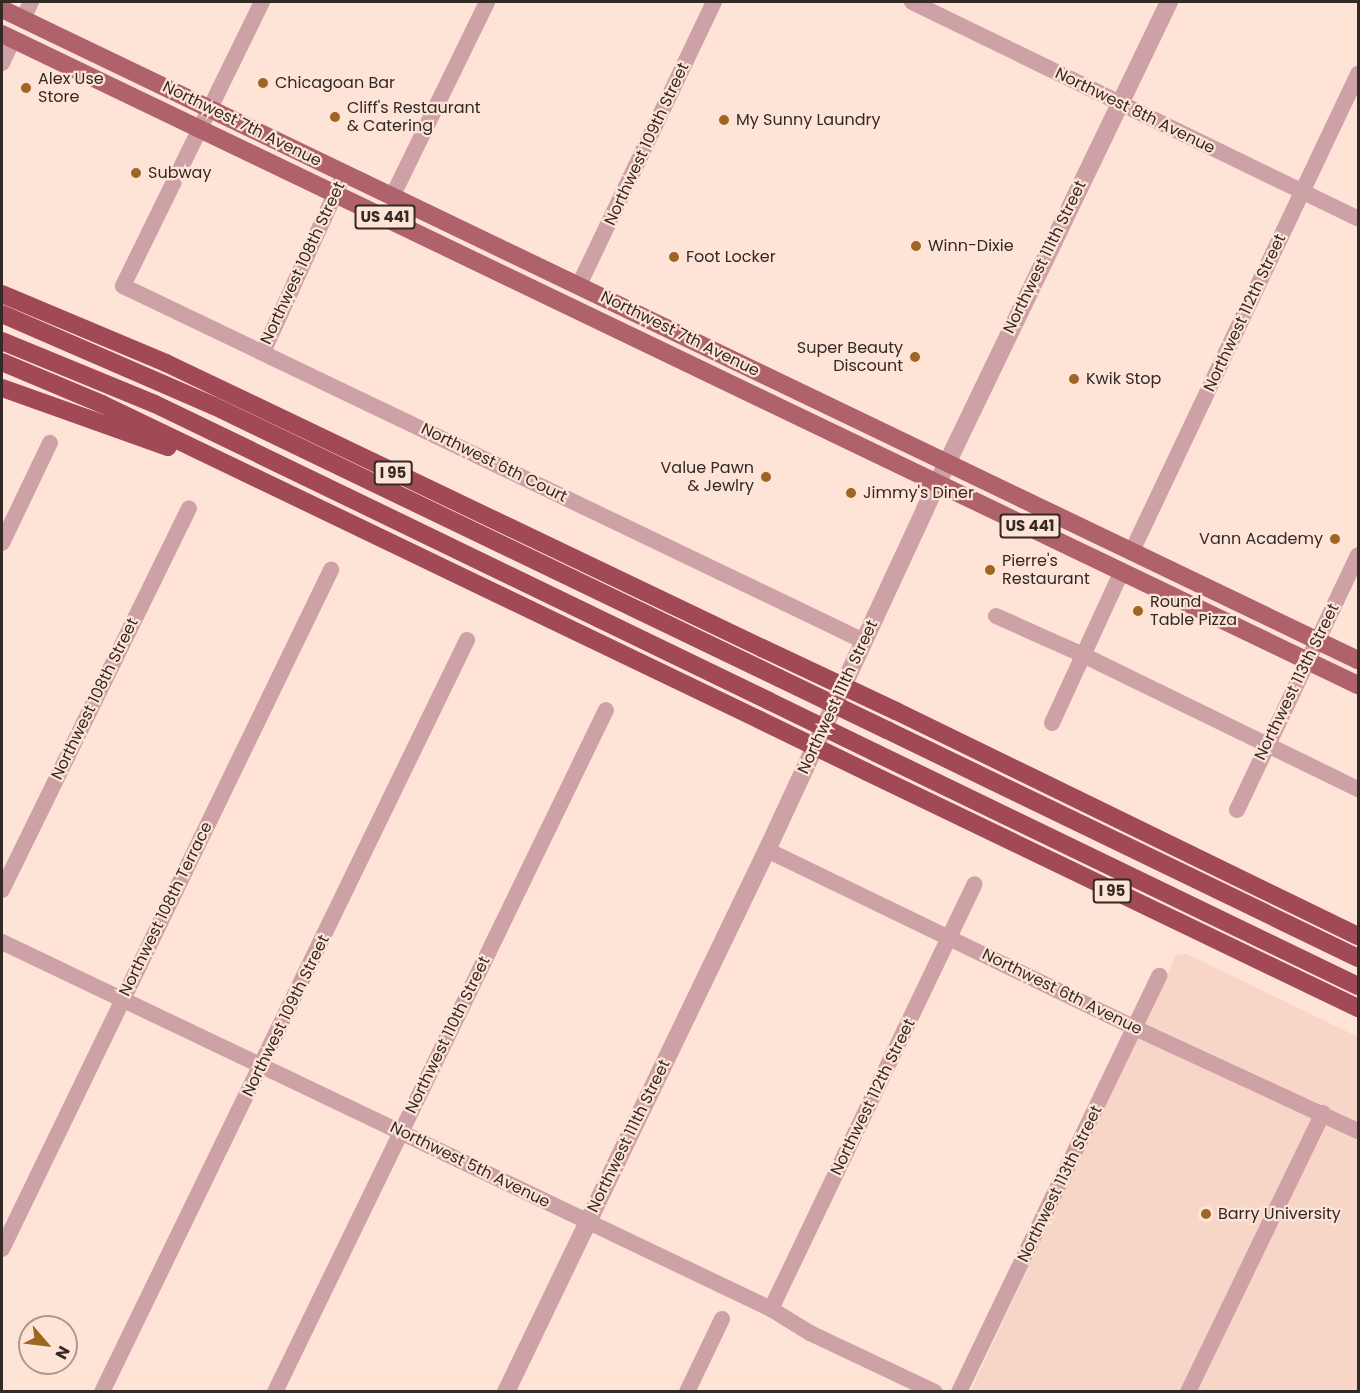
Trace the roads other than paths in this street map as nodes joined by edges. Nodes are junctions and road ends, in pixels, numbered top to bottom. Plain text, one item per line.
1 (31, 2) edge
2 (261, 2) edge
3 (487, 2) edge
4 (714, 2) edge
5 (912, 2) edge
6 (1169, 2) edge
7 (938, 7) edge
8 (2, 9) edge
9 (22, 19) junction
10 (7, 37) edge
11 (2, 63) edge
12 (1359, 74) edge
13 (1120, 103) junction
14 (210, 108) junction
15 (200, 129) junction
16 (344, 174) junction
17 (335, 193) junction
18 (1302, 193) junction
19 (392, 197) junction
20 (1359, 219) edge
21 (479, 262) junction
22 (579, 285) junction
23 (2, 287) edge
24 (2, 294) edge
25 (21, 302) junction
26 (2, 314) edge
27 (612, 326) junction
28 (2, 341) edge
29 (714, 350) junction
30 (262, 352) junction
31 (2, 362) edge
32 (2, 388) edge
33 (50, 442) dead end
34 (947, 462) junction
35 (250, 474) junction
36 (938, 482) junction
37 (189, 508) dead end
38 (2, 543) edge
39 (1132, 551) junction
40 (1359, 555) edge
41 (331, 570) dead end
42 (1122, 571) junction
43 (1218, 593) junction
44 (996, 616) dead end
45 (467, 640) dead end
46 (1318, 640) junction
47 (864, 641) junction
48 (1083, 655) junction
49 (1359, 660) edge
50 (1309, 661) junction
51 (1359, 685) edge
52 (606, 710) dead end
53 (1052, 723) dead end
54 (1266, 744) junction
55 (1359, 789) edge
56 (1237, 810) dead end
57 (767, 850) junction
58 (975, 884) dead end
59 (2, 890) edge
60 (1359, 936) edge
61 (949, 938) junction
62 (2, 942) edge
63 (1359, 958) edge
64 (1159, 976) dead end
65 (1359, 986) edge
66 (122, 999) junction
67 (1359, 1008) edge
68 (1135, 1028) junction
69 (262, 1066) junction
70 (1323, 1113) junction
71 (401, 1131) junction
72 (1359, 1131) edge
73 (587, 1221) junction
74 (2, 1249) edge
75 (771, 1309) junction
76 (722, 1319) dead end
77 (102, 1392) edge
78 (275, 1392) edge
79 (506, 1392) edge
80 (687, 1392) edge
81 (935, 1392) edge
82 (959, 1392) edge
83 (1188, 1392) edge

1 - 9 street
2 - 14 street
3 - 19 street
4 - 22 street, Northwest 109th Street
5 - 7 street, Northwest 8th Avenue
6 - 13 street, Northwest 111th Street
7 - 13 street, Northwest 8th Avenue
8 - 9 main road, Northwest 7th Avenue / US 441
9 - 14 main road, Northwest 7th Avenue / US 441
10 - 11 street
10 - 15 main road, Northwest 7th Avenue / US 441
12 - 18 street, Northwest 112th Street
13 - 18 street, Northwest 8th Avenue
13 - 34 street, Northwest 111th Street
14 - 15 street
14 - 16 main road, Northwest 7th Avenue / US 441
15 - 17 main road, Northwest 7th Avenue / US 441
15 - 30 street, Northwest 6th Court
16 - 17 street, Northwest 108th Street
16 - 19 main road, Northwest 7th Avenue / US 441
17 - 21 main road, Northwest 7th Avenue / US 441
17 - 30 street, Northwest 108th Street
18 - 20 street, Northwest 8th Avenue
18 - 39 street, Northwest 112th Street
19 - 22 main road, Northwest 7th Avenue / US 441
21 - 22 main road
21 - 27 main road, Northwest 7th Avenue / US 441
22 - 29 main road, Northwest 7th Avenue / US 441
23 - 25 highway
24 - 25 highway, I 95
25 - 60 highway, I 95, bridge
26 - 63 highway, bridge
27 - 29 main road
27 - 36 main road, Northwest 7th Avenue / US 441
28 - 65 highway, bridge
29 - 34 main road, Northwest 7th Avenue / US 441
30 - 47 street, Northwest 6th Court
31 - 35 highway, I 95
32 - 35 highway
33 - 38 street
34 - 36 street, Northwest 111th Street
34 - 39 main road, Northwest 7th Avenue / US 441
35 - 67 highway, I 95, bridge
36 - 42 main road, Northwest 7th Avenue / US 441
36 - 47 street, Northwest 111th Street
37 - 59 street, Northwest 108th Street
39 - 43 main road, Northwest 7th Avenue / US 441
40 - 46 street, Northwest 113th Street
41 - 66 street, Northwest 108th Terrace
42 - 43 main road
42 - 48 street
42 - 50 main road, Northwest 7th Avenue / US 441
43 - 46 main road, Northwest 7th Avenue / US 441
44 - 48 street
45 - 69 street, Northwest 109th Street
46 - 49 main road, Northwest 7th Avenue / US 441
46 - 50 street, Northwest 113th Street
47 - 57 street, Northwest 111th Street
48 - 53 street
48 - 54 street
50 - 51 main road, Northwest 7th Avenue / US 441
50 - 54 street, Northwest 113th Street
52 - 71 street, Northwest 110th Street
54 - 55 street
54 - 56 street, Northwest 113th Street
57 - 61 street, Northwest 6th Avenue
57 - 73 street, Northwest 111th Street
58 - 61 street, Northwest 112th Street
61 - 68 street, Northwest 6th Avenue
61 - 75 street, Northwest 112th Street
62 - 66 street, Northwest 5th Avenue
64 - 68 street, Northwest 113th Street
66 - 69 street, Northwest 5th Avenue
66 - 74 street, Northwest 108th Terrace
68 - 70 street, Northwest 6th Avenue
68 - 82 street, Northwest 113th Street
69 - 71 street, Northwest 5th Avenue
69 - 77 street, Northwest 109th Street
70 - 72 street, Northwest 6th Avenue
70 - 83 street
71 - 73 street, Northwest 5th Avenue
71 - 78 street, Northwest 110th Street
73 - 75 street, Northwest 5th Avenue
73 - 79 street, Northwest 111th Street
75 - 81 street, Northwest 5th Avenue
76 - 80 street

